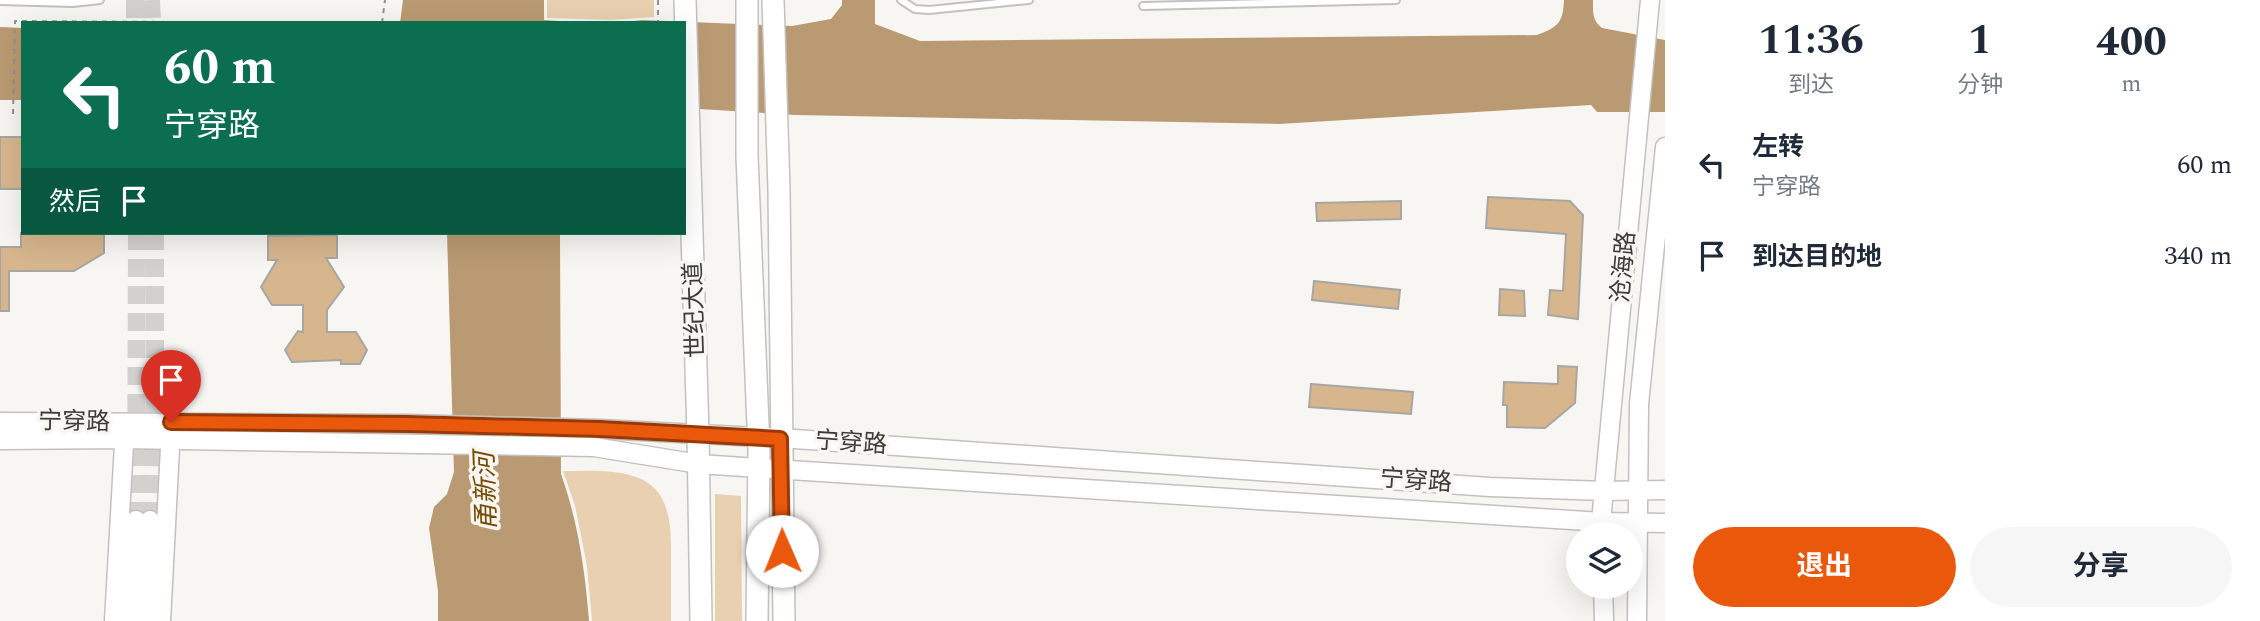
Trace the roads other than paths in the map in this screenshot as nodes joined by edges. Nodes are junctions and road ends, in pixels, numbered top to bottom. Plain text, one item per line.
1 (100, 0) edge
2 (685, 0) edge
3 (747, 0) edge
4 (773, 0) edge
5 (901, 0) edge
6 (1029, 0) edge
7 (1396, 0) edge
8 (0, 1) edge
9 (1236, 1) edge
10 (1350, 1) edge
11 (1650, 1) edge
12 (1143, 6) dead end
13 (686, 21) edge
14 (686, 32) edge
15 (1665, 147) edge
16 (0, 422) edge
17 (171, 422) junction
18 (124, 431) junction
19 (698, 435) junction
20 (757, 438) junction
21 (780, 439) junction
22 (0, 440) edge
23 (172, 441) junction
24 (699, 464) junction
25 (758, 468) junction
26 (780, 470) junction
27 (1638, 490) junction
28 (1665, 490) edge
29 (1604, 491) junction
30 (1602, 522) edge
31 (1637, 522) edge
32 (1566, 523) edge
33 (1643, 523) edge
34 (1665, 523) edge
35 (1603, 599) edge
36 (1637, 599) edge
37 (114, 621) edge
38 (130, 621) edge
39 (146, 621) edge
40 (161, 621) edge
41 (701, 621) edge
42 (757, 621) edge
43 (784, 621) edge
44 (1604, 621) edge
45 (1637, 621) edge

1 - 8 lane
2 - 13 highway, 世纪大道
3 - 20 highway
4 - 21 highway
5 - 6 lane
7 - 10 lane
9 - 10 lane
9 - 12 lane
11 - 29 main road, 沧海路
14 - 19 highway, 世纪大道
15 - 27 main road, 沧海路
16 - 18 main road, 宁穿路
17 - 18 main road, 宁穿路
17 - 19 main road, 宁穿路
17 - 23 main road
18 - 22 main road, 宁穿路
18 - 23 main road, 宁穿路
18 - 37 main road
19 - 20 main road, 宁穿路
19 - 24 highway, 世纪大道
20 - 21 main road, 宁穿路
20 - 25 highway
21 - 26 highway
21 - 29 main road, 宁穿路
23 - 24 main road, 宁穿路
23 - 40 main road
24 - 25 main road, 宁穿路
24 - 41 highway, 世纪大道
25 - 26 main road, 宁穿路
25 - 42 highway
26 - 32 main road, 宁穿路
26 - 43 highway
27 - 28 main road
27 - 29 main road
27 - 31 main road, 沧海路
29 - 30 main road, 沧海路
33 - 34 main road, 宁穿路
35 - 44 main road
36 - 45 main road, 沧海路
38 - 39 main road

